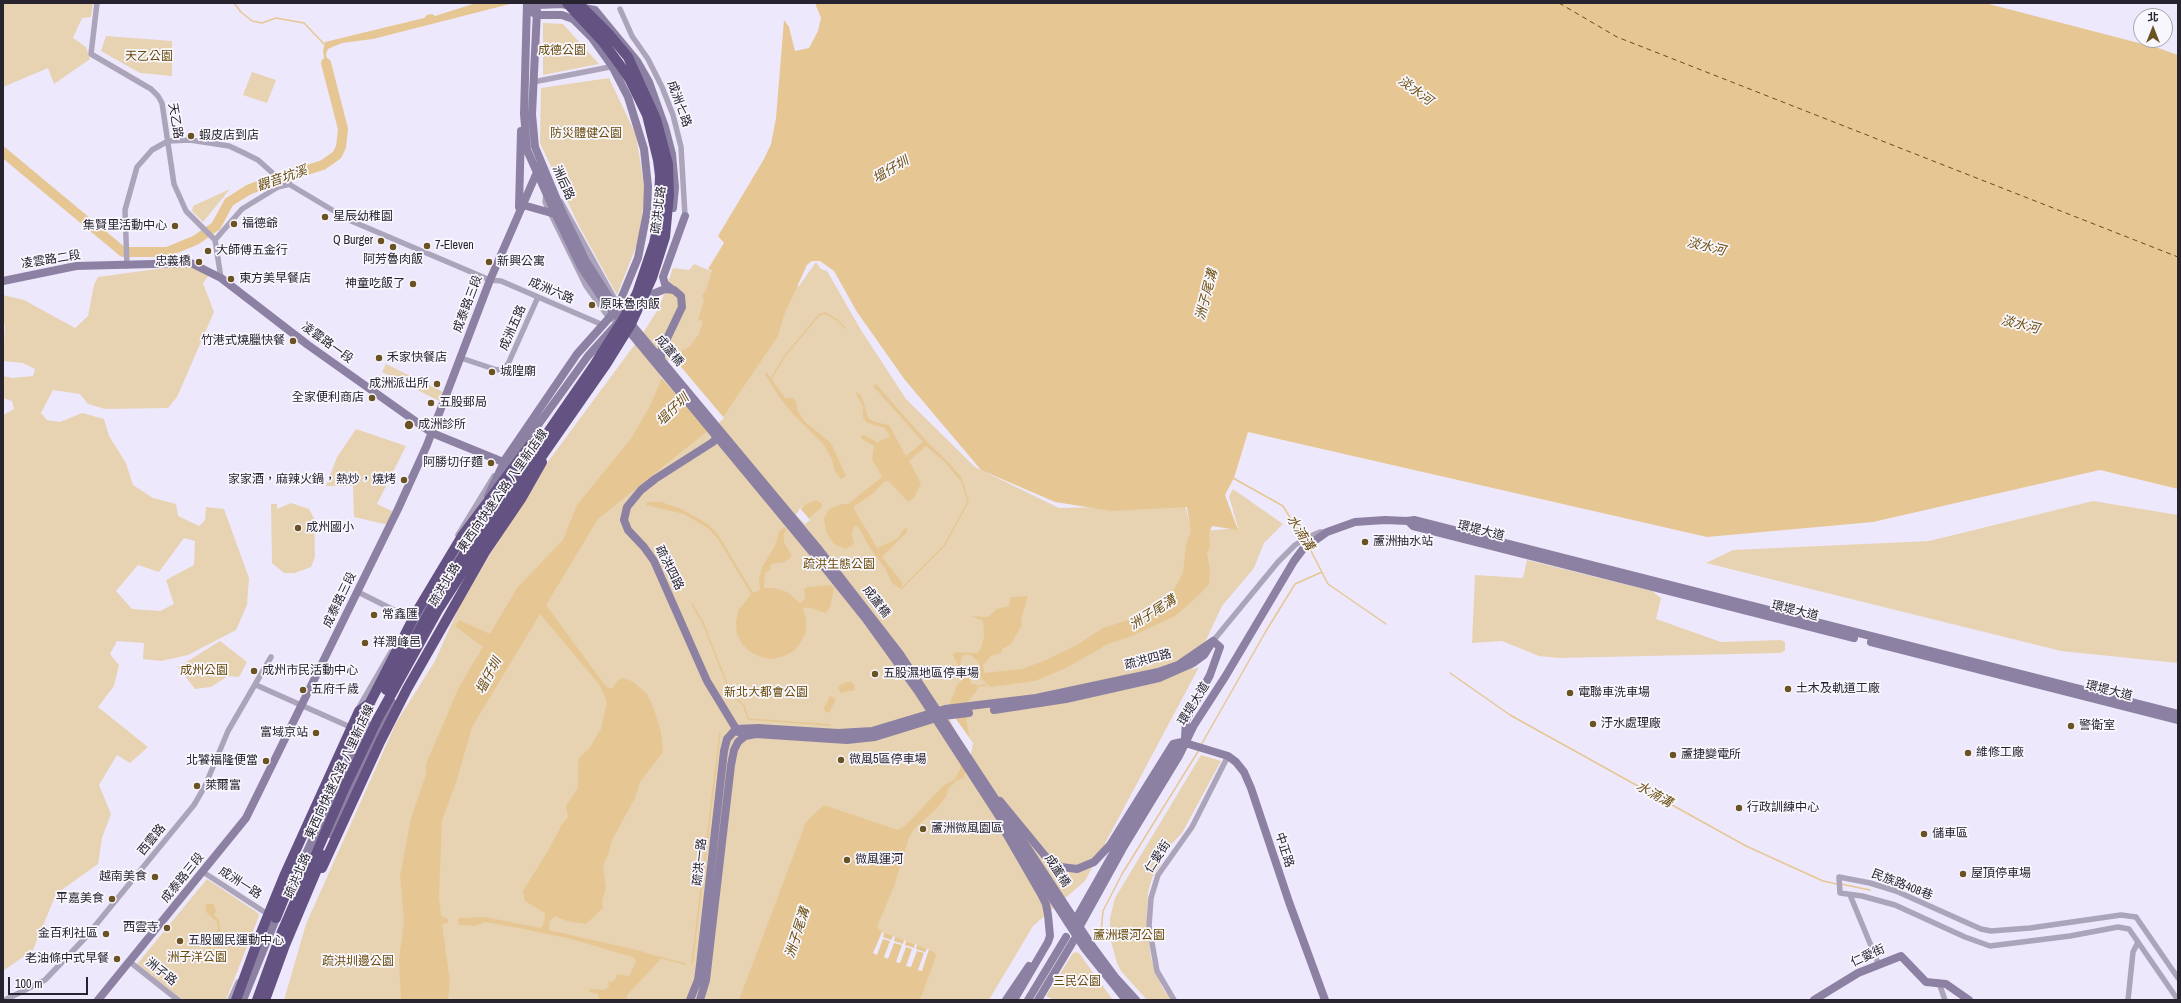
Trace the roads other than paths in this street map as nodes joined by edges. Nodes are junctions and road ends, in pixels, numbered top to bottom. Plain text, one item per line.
1 (97, 3) edge
2 (567, 3) edge
3 (578, 3) edge
4 (538, 4) edge
5 (527, 6) edge
6 (620, 9) dead end
7 (537, 15) junction
8 (648, 59) junction
9 (638, 61) junction
10 (612, 66) junction
11 (533, 82) junction
12 (525, 91) junction
13 (168, 141) junction
14 (541, 163) junction
15 (536, 171) junction
16 (290, 184) junction
17 (549, 192) junction
18 (523, 205) junction
19 (556, 214) junction
20 (685, 216) joint
21 (518, 218) junction
22 (215, 240) junction
23 (127, 263) junction
24 (221, 278) junction
25 (490, 280) junction
26 (3, 281) edge
27 (674, 290) junction
28 (538, 297) junction
29 (618, 304) junction
30 (627, 313) junction
31 (610, 317) junction
32 (618, 323) junction
33 (603, 325) junction
34 (460, 358) junction
35 (567, 403) junction
36 (432, 433) junction
37 (558, 436) junction
38 (506, 463) junction
39 (1325, 534) junction
40 (358, 592) junction
41 (410, 618) junction
42 (1213, 641) junction
43 (271, 657) dead end
44 (256, 685) junction
45 (378, 695) junction
46 (2105, 699) junction
47 (303, 704) junction
48 (946, 712) junction
49 (2178, 714) edge
50 (2178, 720) edge
51 (352, 728) junction
52 (736, 729) junction
53 (376, 735) junction
54 (742, 738) junction
55 (1185, 743) junction
56 (1228, 756) junction
57 (975, 779) junction
58 (988, 787) junction
59 (203, 872) junction
60 (1850, 895) junction
61 (266, 913) junction
62 (276, 918) junction
63 (1079, 921) dead end
64 (1066, 937) dead end
65 (285, 938) junction
66 (1074, 940) dead end
67 (2138, 942) junction
68 (1045, 949) junction
69 (130, 962) junction
70 (1878, 965) junction
71 (2178, 978) edge
72 (1939, 983) junction
73 (5, 1000) edge
74 (98, 1000) edge
75 (178, 1000) edge
76 (230, 1000) edge
77 (236, 1000) edge
78 (243, 1000) edge
79 (251, 1000) edge
80 (257, 1000) edge
81 (263, 1000) edge
82 (690, 1000) edge
83 (700, 1000) edge
84 (1006, 1000) edge
85 (1014, 1000) edge
86 (1028, 1000) edge
87 (1038, 1000) edge
88 (1126, 1000) edge
89 (1136, 1000) edge
90 (1174, 1000) edge
91 (1325, 1000) edge
92 (1814, 1000) edge
93 (1945, 1000) edge
94 (1969, 1000) edge
95 (2128, 1000) edge
96 (2178, 1000) edge

1 - 13 street, 天乙路
2 - 35 highway, 東西向快速公路 八里新店線, bridge
3 - 37 highway, 東西向快速公路 八里新店線, bridge
4 - 5 street, 疏洪北路
4 - 7 street
4 - 9 street, 疏洪北路
5 - 7 street
5 - 12 street
6 - 8 street, 成洲七路
7 - 10 street, 疏洪北路
7 - 11 street
8 - 9 street
8 - 20 street, 成洲七路
9 - 10 street
9 - 30 street, 疏洪北路
10 - 11 street
10 - 29 street, 疏洪北路
11 - 14 street
12 - 15 street
12 - 21 street
13 - 16 street, 成洲六路
13 - 22 street, 天乙路
13 - 23 street
14 - 15 street, 成泰路三段
14 - 17 street, 洲后路
15 - 17 street, 洲后路
15 - 18 street, 成泰路三段
16 - 22 street
16 - 25 street, 成洲六路
17 - 19 street, 洲后路
17 - 19 street
17 - 29 street
18 - 19 street
18 - 21 street, 成泰路三段
19 - 31 street
19 - 57 street, 成蘆橋, bridge
19 - 58 street, 成蘆橋, bridge
20 - 27 street
21 - 25 street, 成泰路三段
22 - 24 street
23 - 24 street, 凌雲路一段
23 - 26 street, 凌雲路二段
24 - 36 street, 凌雲路一段
25 - 28 street, 成洲六路
25 - 34 street, 成泰路三段
27 - 30 street
27 - 52 street, 疏洪四路, bridge
28 - 33 street, 成洲六路
28 - 34 street, 成洲五路
29 - 30 street
29 - 31 street, 疏洪北路
30 - 32 street, 疏洪北路
31 - 32 street
31 - 33 street, 疏洪北路
32 - 38 street, 疏洪北路
33 - 38 street, 疏洪北路
34 - 36 street, 成泰路三段
35 - 51 highway, bridge
35 - 79 highway, 東西向快速公路 八里新店線, bridge
36 - 38 street, 凌雲路一段
36 - 40 street, 成泰路三段
37 - 65 highway, bridge
37 - 80 highway, 東西向快速公路 八里新店線, bridge
38 - 41 street, 疏洪北路
38 - 45 street, 疏洪北路
38 - 53 street, 疏洪北路
39 - 42 street
39 - 46 street, 環堤大道
39 - 55 street, 環堤大道
40 - 41 street
40 - 47 street, 成泰路三段
41 - 51 street, 疏洪北路
42 - 48 street, 疏洪四路
42 - 55 street
43 - 44 street, 西雲路
44 - 47 street
44 - 73 street, 西雲路
45 - 62 street, 疏洪北路
45 - 77 highway
46 - 49 street, 環堤大道
46 - 50 street, 環堤大道
47 - 51 street
47 - 59 street, 成泰路三段
48 - 52 street
48 - 54 street
51 - 61 street, 疏洪北路
51 - 62 highway
52 - 54 street, 疏洪四路
52 - 82 street, 疏洪一路
53 - 65 street, 疏洪北路
53 - 81 highway, bridge
54 - 83 street, 疏洪一路
55 - 56 street, 中正路
55 - 58 street, bridge
55 - 63 street, 環堤大道
56 - 90 street, 仁愛街
56 - 91 street, 中正路
57 - 68 street, bridge
57 - 88 street, 成蘆橋, bridge
58 - 89 street, 成蘆橋, bridge
59 - 61 street, 成洲一路
59 - 69 street, 成泰路三段
60 - 67 street, 民族路408巷
60 - 70 street
60 - 71 street, 民族路408巷
61 - 76 street, 疏洪北路
62 - 78 street, 疏洪北路
64 - 86 street
65 - 81 street, 疏洪北路
66 - 87 street
67 - 95 street
67 - 96 street, 民族路408巷
68 - 84 street
68 - 85 street
69 - 74 street, 成泰路三段
69 - 75 street, 洲子路
70 - 72 street, 仁愛街
70 - 92 street, 仁愛街
72 - 93 street
72 - 94 street, 仁愛街

